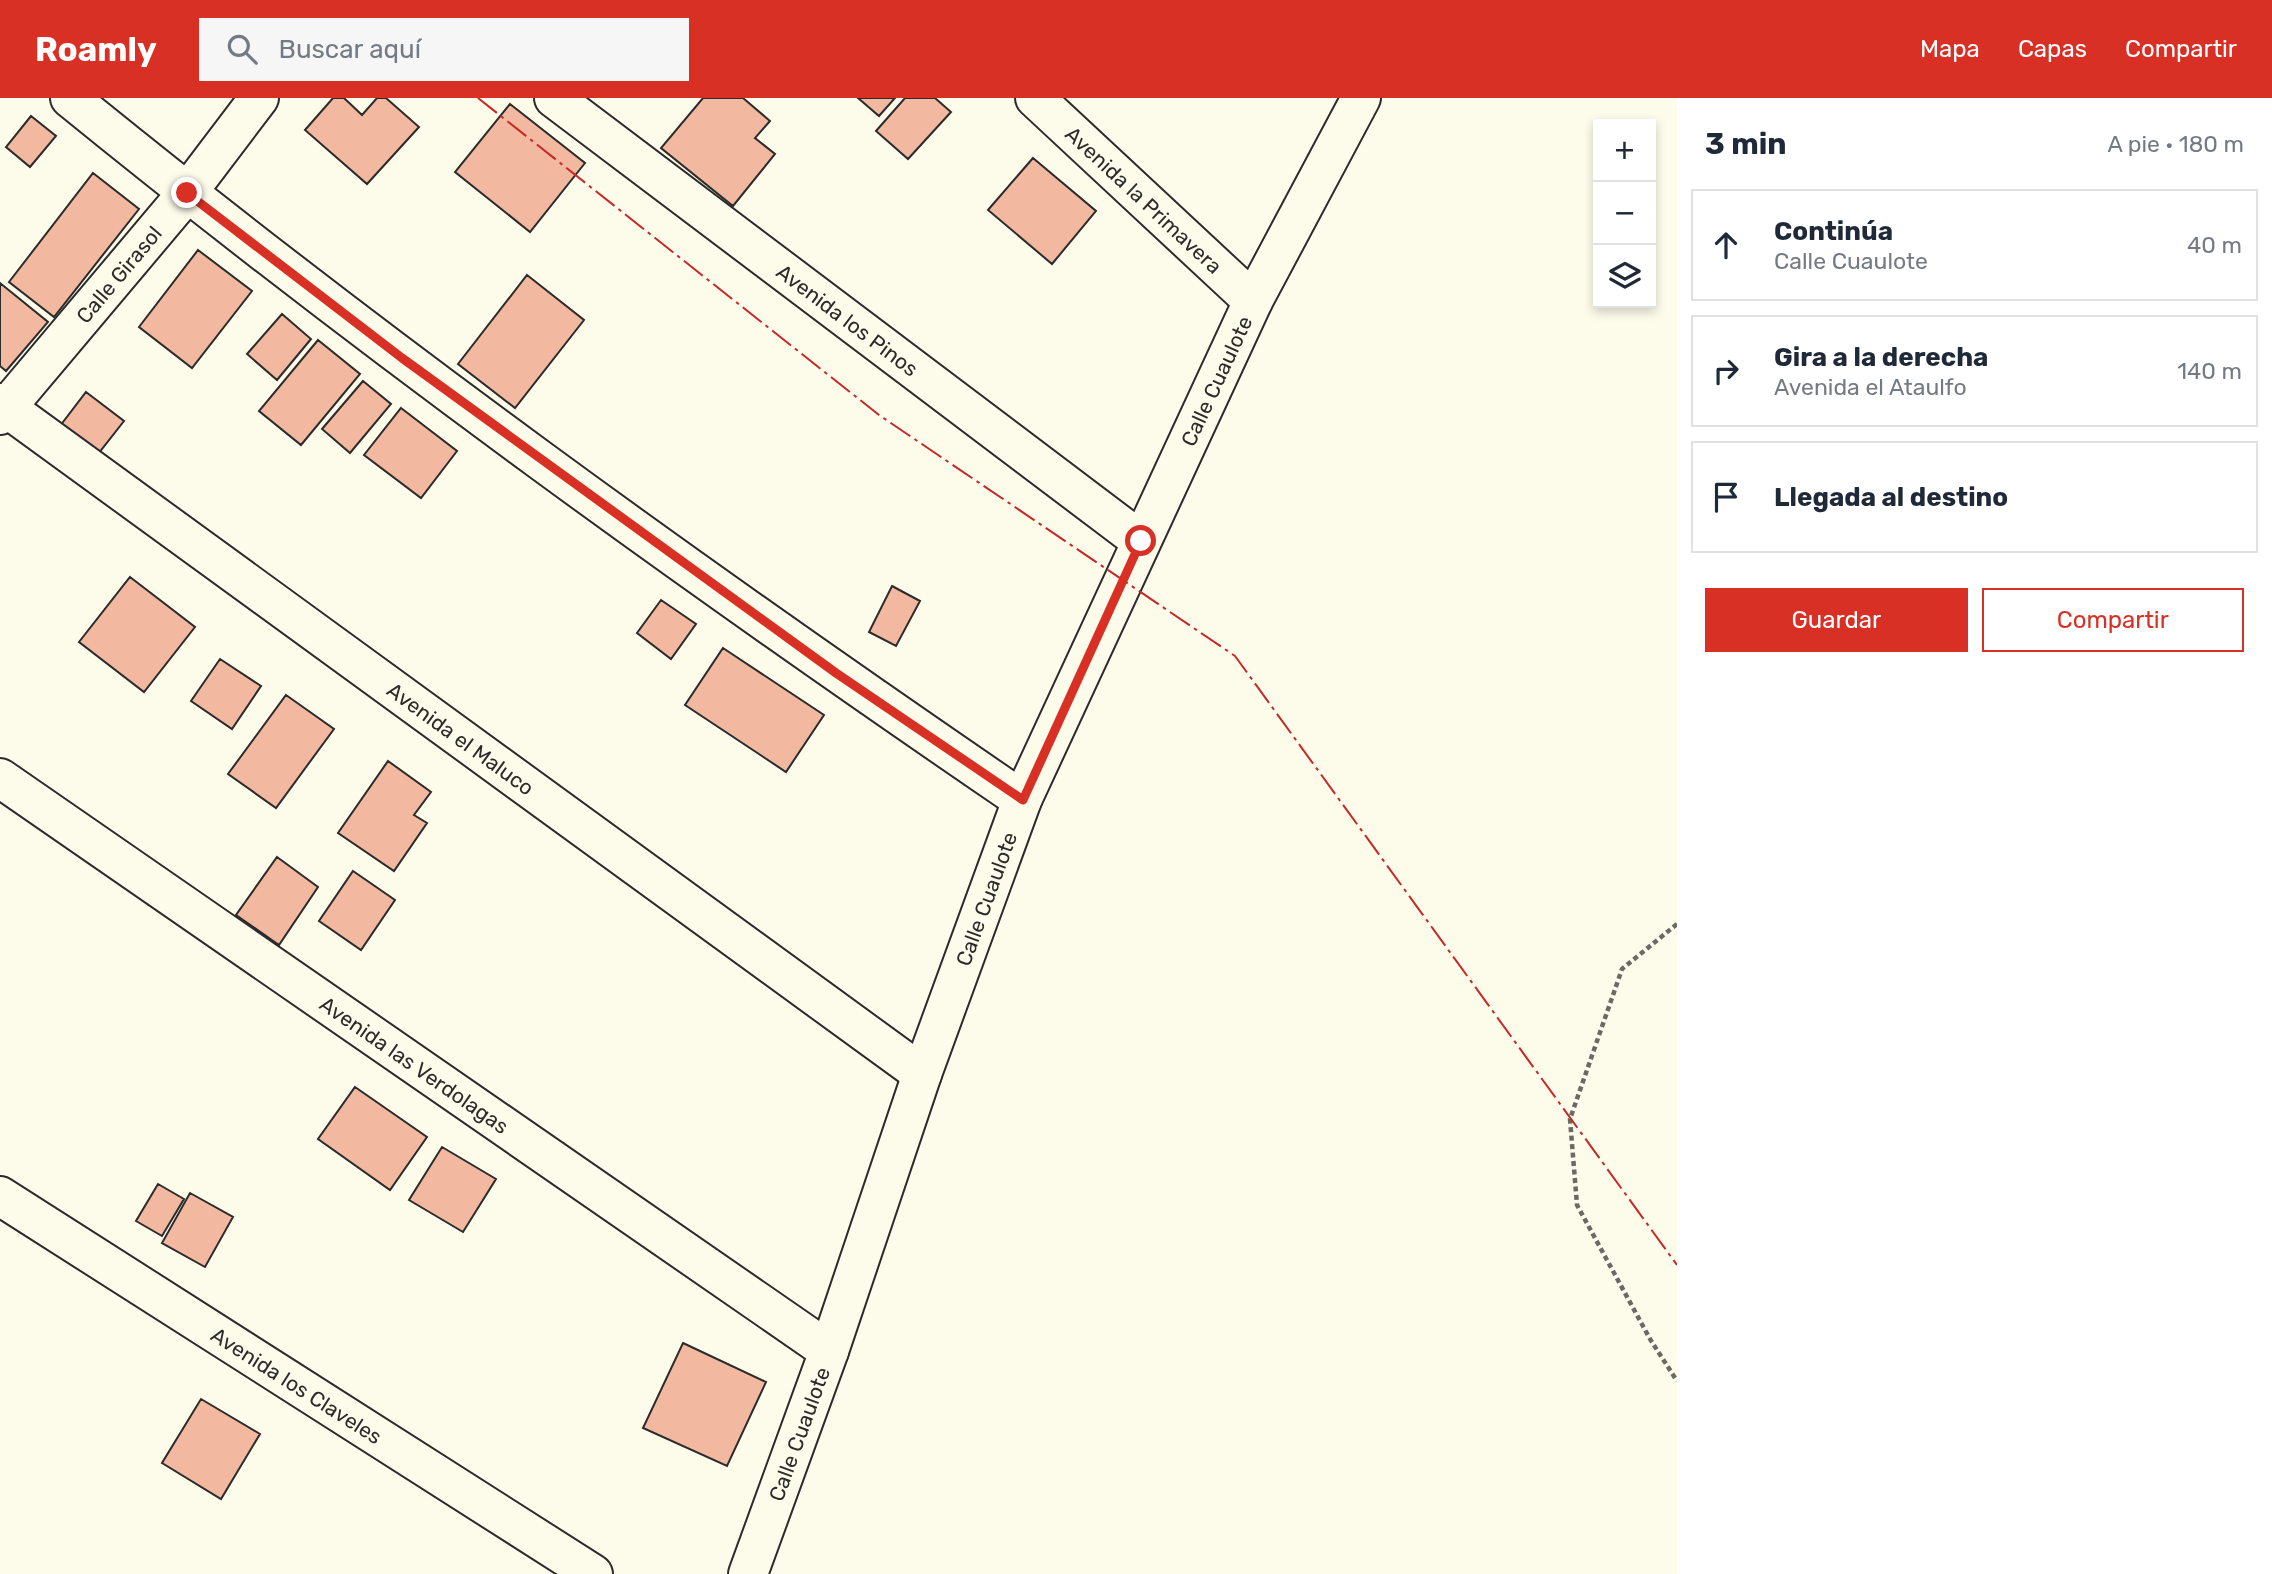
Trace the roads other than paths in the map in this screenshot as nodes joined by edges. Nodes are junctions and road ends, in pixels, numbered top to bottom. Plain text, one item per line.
1 (70, 98) edge
2 (259, 98) edge
3 (554, 98) edge
4 (1035, 98) edge
5 (1361, 98) edge
6 (187, 193) junction
7 (1253, 301) junction
8 (2, 409) edge
9 (1141, 541) junction
10 (0, 778) edge
11 (1023, 800) junction
12 (922, 1074) junction
13 (0, 1196) edge
14 (829, 1351) junction
15 (593, 1574) edge
16 (748, 1574) edge

1 - 6 street
2 - 6 street, Calle Girasol
3 - 9 street, Avenida los Pinos
4 - 7 street, Avenida la Primavera
5 - 7 street, Calle Cuaulote
6 - 8 street, Calle Girasol
6 - 11 street
7 - 9 street, Calle Cuaulote
8 - 12 street, Avenida el Maluco
9 - 11 street, Calle Cuaulote
10 - 14 street, Avenida las Verdolagas
11 - 12 street, Calle Cuaulote
12 - 14 street, Calle Cuaulote
13 - 15 street, Avenida los Claveles
14 - 16 street, Calle Cuaulote

